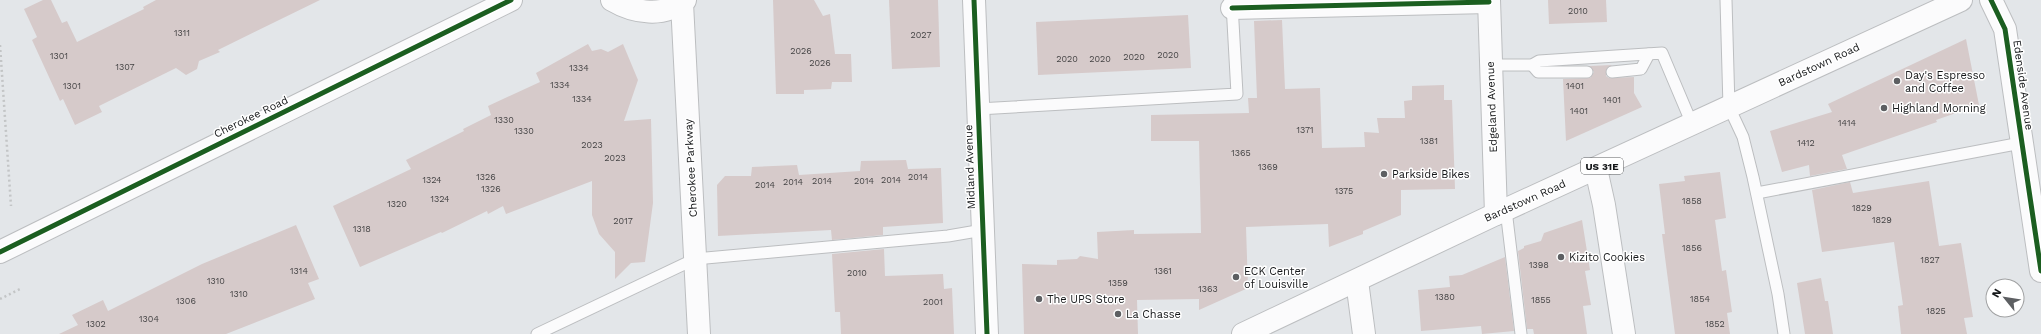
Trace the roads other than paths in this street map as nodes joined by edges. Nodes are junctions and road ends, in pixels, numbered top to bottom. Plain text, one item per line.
1 (511, 0) edge
2 (612, 0) edge
3 (974, 0) edge
4 (1726, 0) edge
5 (1960, 0) edge
6 (1991, 0) edge
7 (684, 1) edge
8 (1489, 1) edge
9 (1232, 4) edge
10 (1649, 54) junction
11 (1491, 65) junction
12 (1532, 65) junction
13 (1587, 72) dead end
14 (1612, 72) dead end
15 (1729, 107) junction
16 (978, 109) junction
17 (1692, 124) junction
18 (2021, 143) junction
19 (1596, 169) junction
20 (1757, 193) junction
21 (1501, 212) junction
22 (2038, 227) edge
23 (983, 230) junction
24 (0, 252) edge
25 (695, 259) junction
26 (2041, 271) edge
27 (1357, 281) junction
28 (538, 334) edge
29 (699, 334) edge
30 (986, 334) edge
31 (1243, 334) edge
32 (1364, 334) edge
33 (1521, 334) edge
34 (1624, 334) edge
35 (1784, 334) edge

1 - 24 street, Cherokee Road
2 - 7 street, Cherokee Parkway
3 - 16 street, Midland Avenue
4 - 15 lane
5 - 15 street, Bardstown Road / US 31E
6 - 18 street, Edenside Avenue
7 - 25 street, Cherokee Parkway
8 - 9 street
8 - 11 street, Edgeland Avenue
9 - 16 lane
10 - 12 lane
10 - 14 lane
10 - 17 lane
11 - 12 lane
11 - 21 street, Edgeland Avenue
12 - 13 lane
15 - 17 street, Bardstown Road / US 31E
15 - 20 lane
16 - 23 street, Midland Avenue
17 - 19 street, Bardstown Road / US 31E
18 - 20 lane
18 - 22 street, Edenside Avenue
19 - 21 street, Bardstown Road / US 31E
19 - 34 street
20 - 35 lane
21 - 27 street, Bardstown Road / US 31E
21 - 33 lane
22 - 26 street, Edenside Avenue
23 - 25 lane
23 - 30 street, Midland Avenue
25 - 28 lane
25 - 29 street, Cherokee Parkway
27 - 31 street, Bardstown Road / US 31E
27 - 32 street

